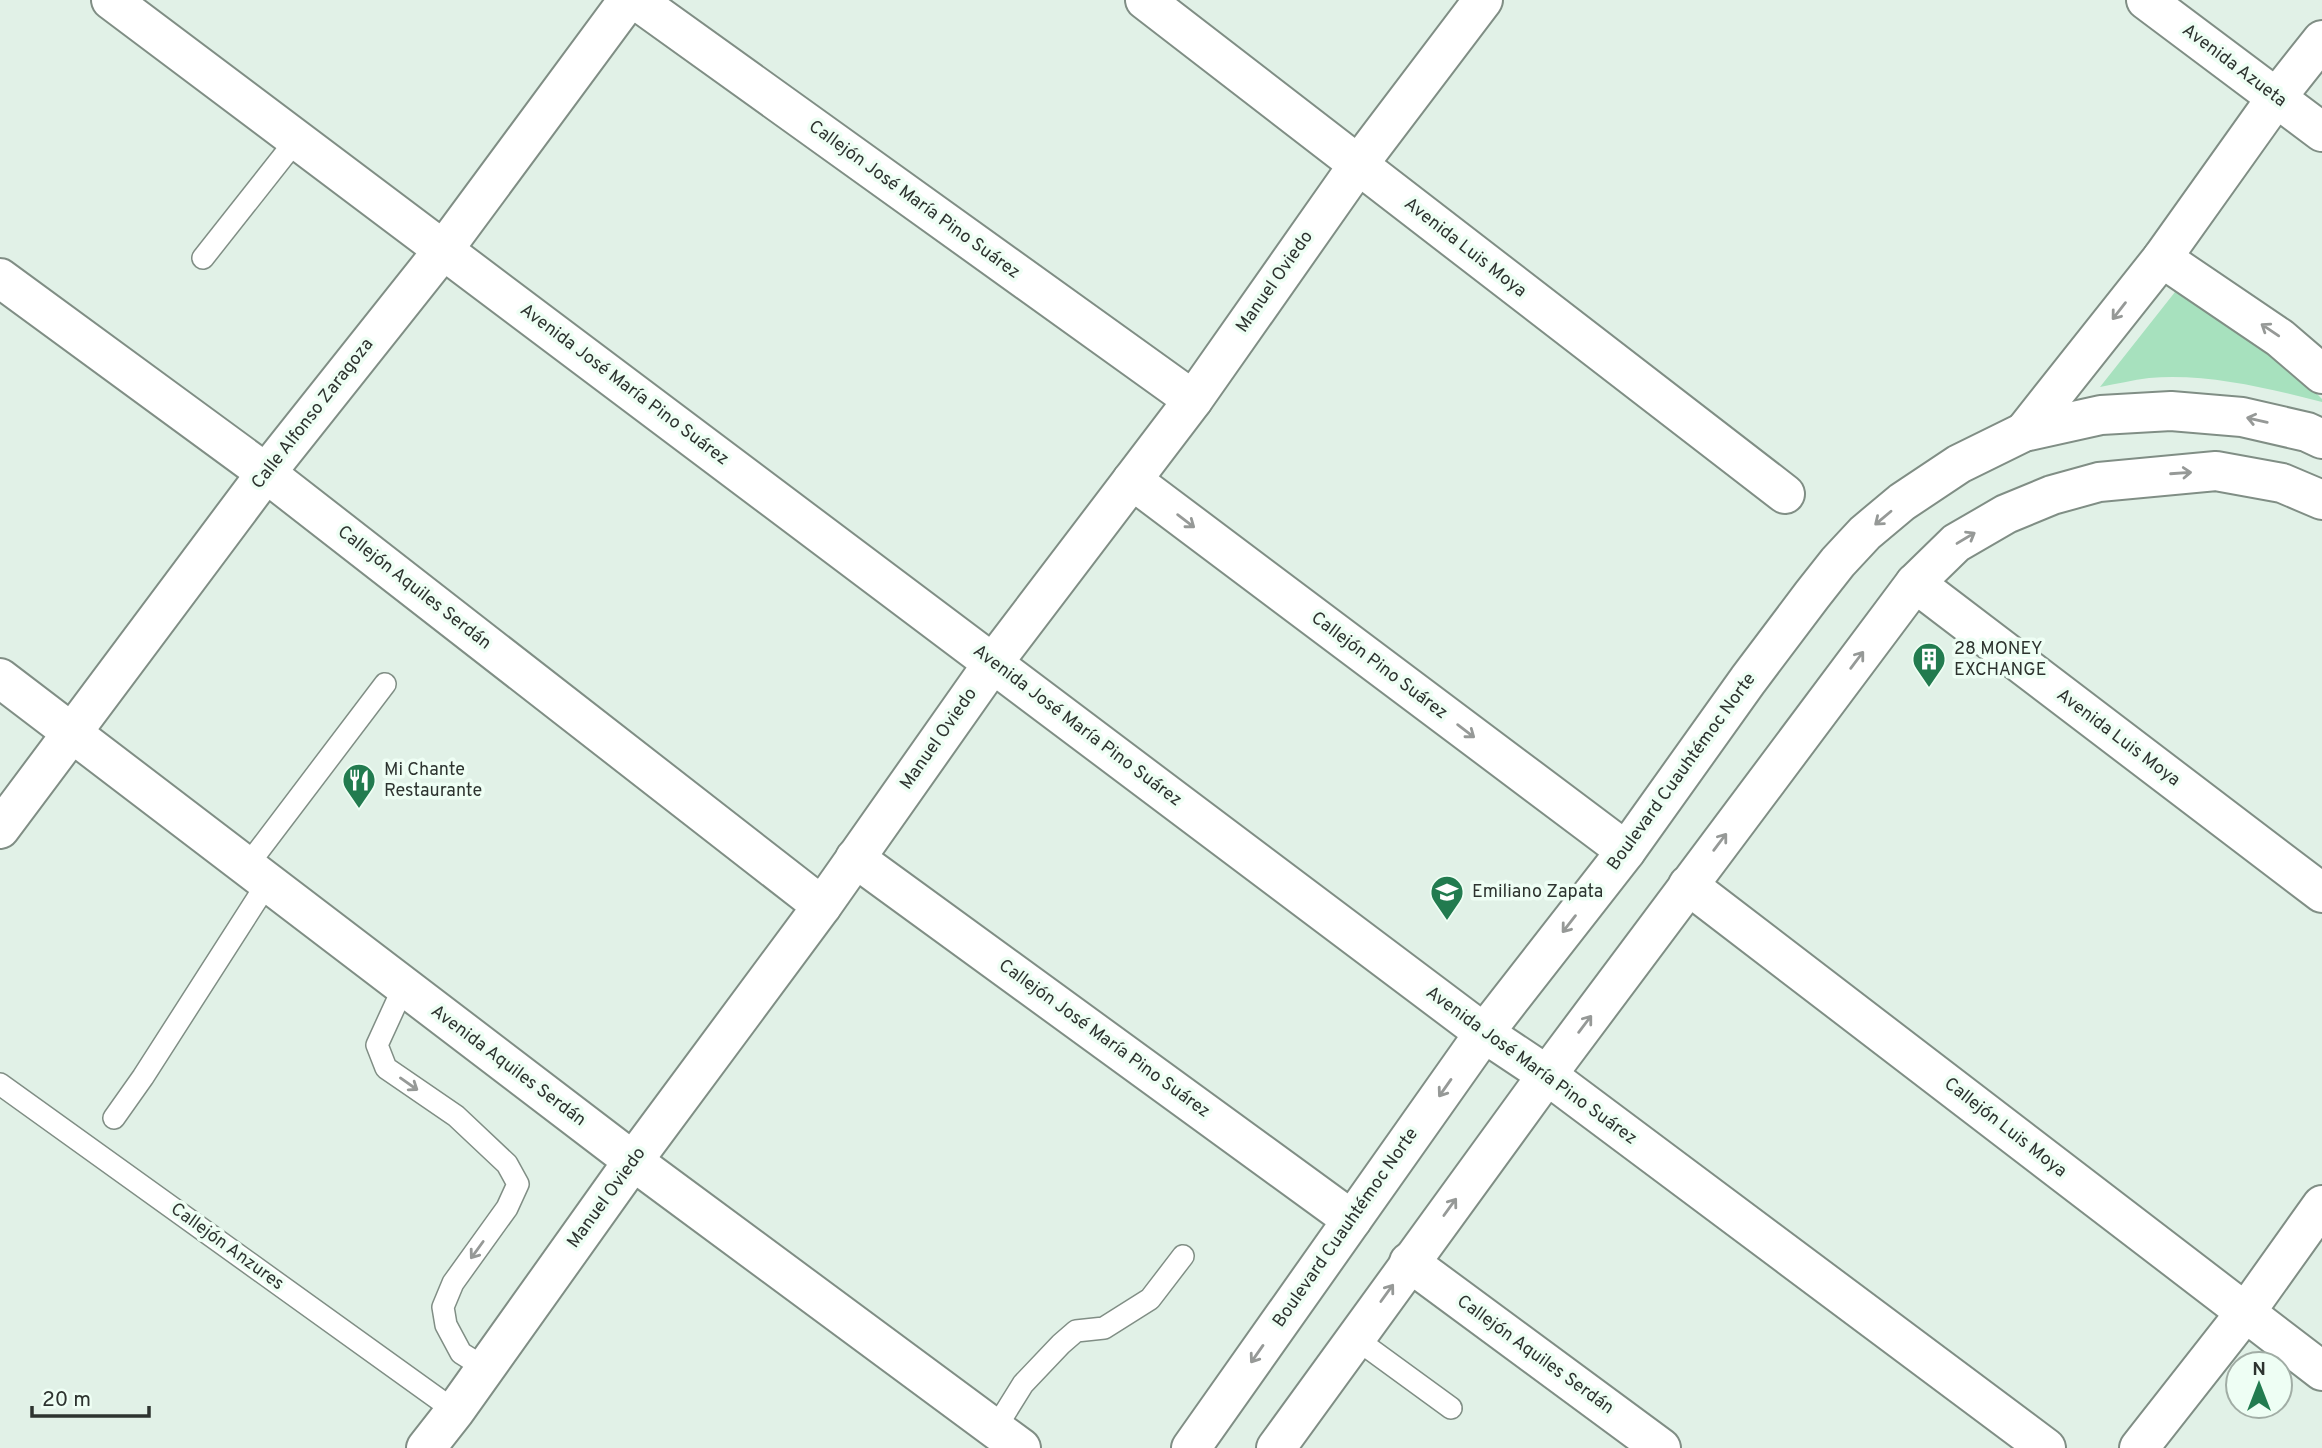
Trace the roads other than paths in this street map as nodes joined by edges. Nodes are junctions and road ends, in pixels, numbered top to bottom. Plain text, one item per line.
1 (111, 0) edge
2 (628, 0) edge
3 (636, 0) edge
4 (1145, 0) edge
5 (1483, 0) edge
6 (2146, 0) edge
7 (2322, 40) edge
8 (2276, 98) junction
9 (2322, 132) edge
10 (297, 139) junction
11 (1358, 165) junction
12 (444, 248) junction
13 (203, 258) dead end
14 (2162, 258) junction
15 (0, 278) edge
16 (2322, 374) edge
17 (1193, 400) junction
18 (2024, 432) junction
19 (2322, 439) edge
20 (266, 473) junction
21 (1132, 480) junction
22 (1785, 494) dead end
23 (2322, 500) edge
24 (1915, 583) junction
25 (993, 663) junction
26 (0, 678) edge
27 (385, 684) dead end
28 (73, 733) junction
29 (0, 829) edge
30 (1626, 851) junction
31 (855, 858) junction
32 (257, 874) junction
33 (1688, 885) junction
34 (2322, 893) edge
35 (822, 906) junction
36 (404, 986) junction
37 (1484, 1033) junction
38 (1547, 1075) junction
39 (0, 1084) edge
40 (114, 1118) dead end
41 (633, 1161) junction
42 (2322, 1205) edge
43 (1352, 1220) junction
44 (1183, 1256) dead end
45 (1409, 1262) junction
46 (2245, 1313) junction
47 (1355, 1338) junction
48 (485, 1368) junction
49 (2322, 1371) edge
50 (1451, 1408) dead end
51 (455, 1411) junction
52 (1008, 1438) edge
53 (426, 1448) edge
54 (1191, 1448) edge
55 (1276, 1448) edge
56 (1661, 1448) edge
57 (2046, 1448) edge
58 (2139, 1448) edge

1 - 10 street, Avenida José María Pino Suárez
2 - 12 street, Calle Alfonso Zaragoza
3 - 17 street, Callejón José María Pino Suárez
4 - 11 street, Avenida Luis Moya
5 - 11 street, Manuel Oviedo
6 - 8 street, Avenida Azueta
7 - 8 street
8 - 9 street, Avenida Azueta
8 - 14 street
10 - 12 street, Avenida José María Pino Suárez
10 - 13 lane
11 - 17 street, Manuel Oviedo
11 - 22 street, Avenida Luis Moya
12 - 20 street, Calle Alfonso Zaragoza
12 - 25 street, Avenida José María Pino Suárez
16 -> 14 street
14 -> 18 street
15 - 20 street, Callejón Aquiles Serdán
17 - 21 street, Manuel Oviedo
19 -> 18 street, Boulevard Cuauhtémoc Norte
18 -> 30 street, Boulevard Cuauhtémoc Norte
20 - 28 street, Calle Alfonso Zaragoza
20 - 35 street, Callejón Aquiles Serdán
21 - 25 street, Manuel Oviedo
21 -> 30 street, Callejón Pino Suárez
24 -> 23 street
33 -> 24 street
24 - 34 street, Avenida Luis Moya
25 - 31 street, Manuel Oviedo
25 - 37 street, Avenida José María Pino Suárez
26 - 28 street, Avenida Aquiles Serdán
27 - 32 lane
28 - 29 street, Calle Alfonso Zaragoza
28 - 32 street, Avenida Aquiles Serdán
30 -> 37 street, Boulevard Cuauhtémoc Norte
31 - 35 street, Manuel Oviedo
31 - 43 street, Callejón José María Pino Suárez
32 - 36 street, Avenida Aquiles Serdán
32 - 40 lane
38 -> 33 street
33 - 46 street, Callejón Luis Moya
35 - 41 street, Manuel Oviedo
36 - 41 street, Avenida Aquiles Serdán
36 -> 48 lane
37 - 38 street, Avenida José María Pino Suárez
37 -> 43 street, Boulevard Cuauhtémoc Norte
45 -> 38 street
38 - 57 street, Avenida José María Pino Suárez
39 - 51 lane, Callejón Anzures
41 - 48 street, Manuel Oviedo
41 - 52 street, Avenida Aquiles Serdán
42 - 46 street
43 -> 54 street, Boulevard Cuauhtémoc Norte
44 - 52 lane
47 -> 45 street
45 - 56 street, Callejón Aquiles Serdán
46 - 49 street, Callejón Luis Moya
46 - 58 street
47 - 50 lane
47 - 55 street
48 - 51 street, Manuel Oviedo
51 - 53 street, Manuel Oviedo

